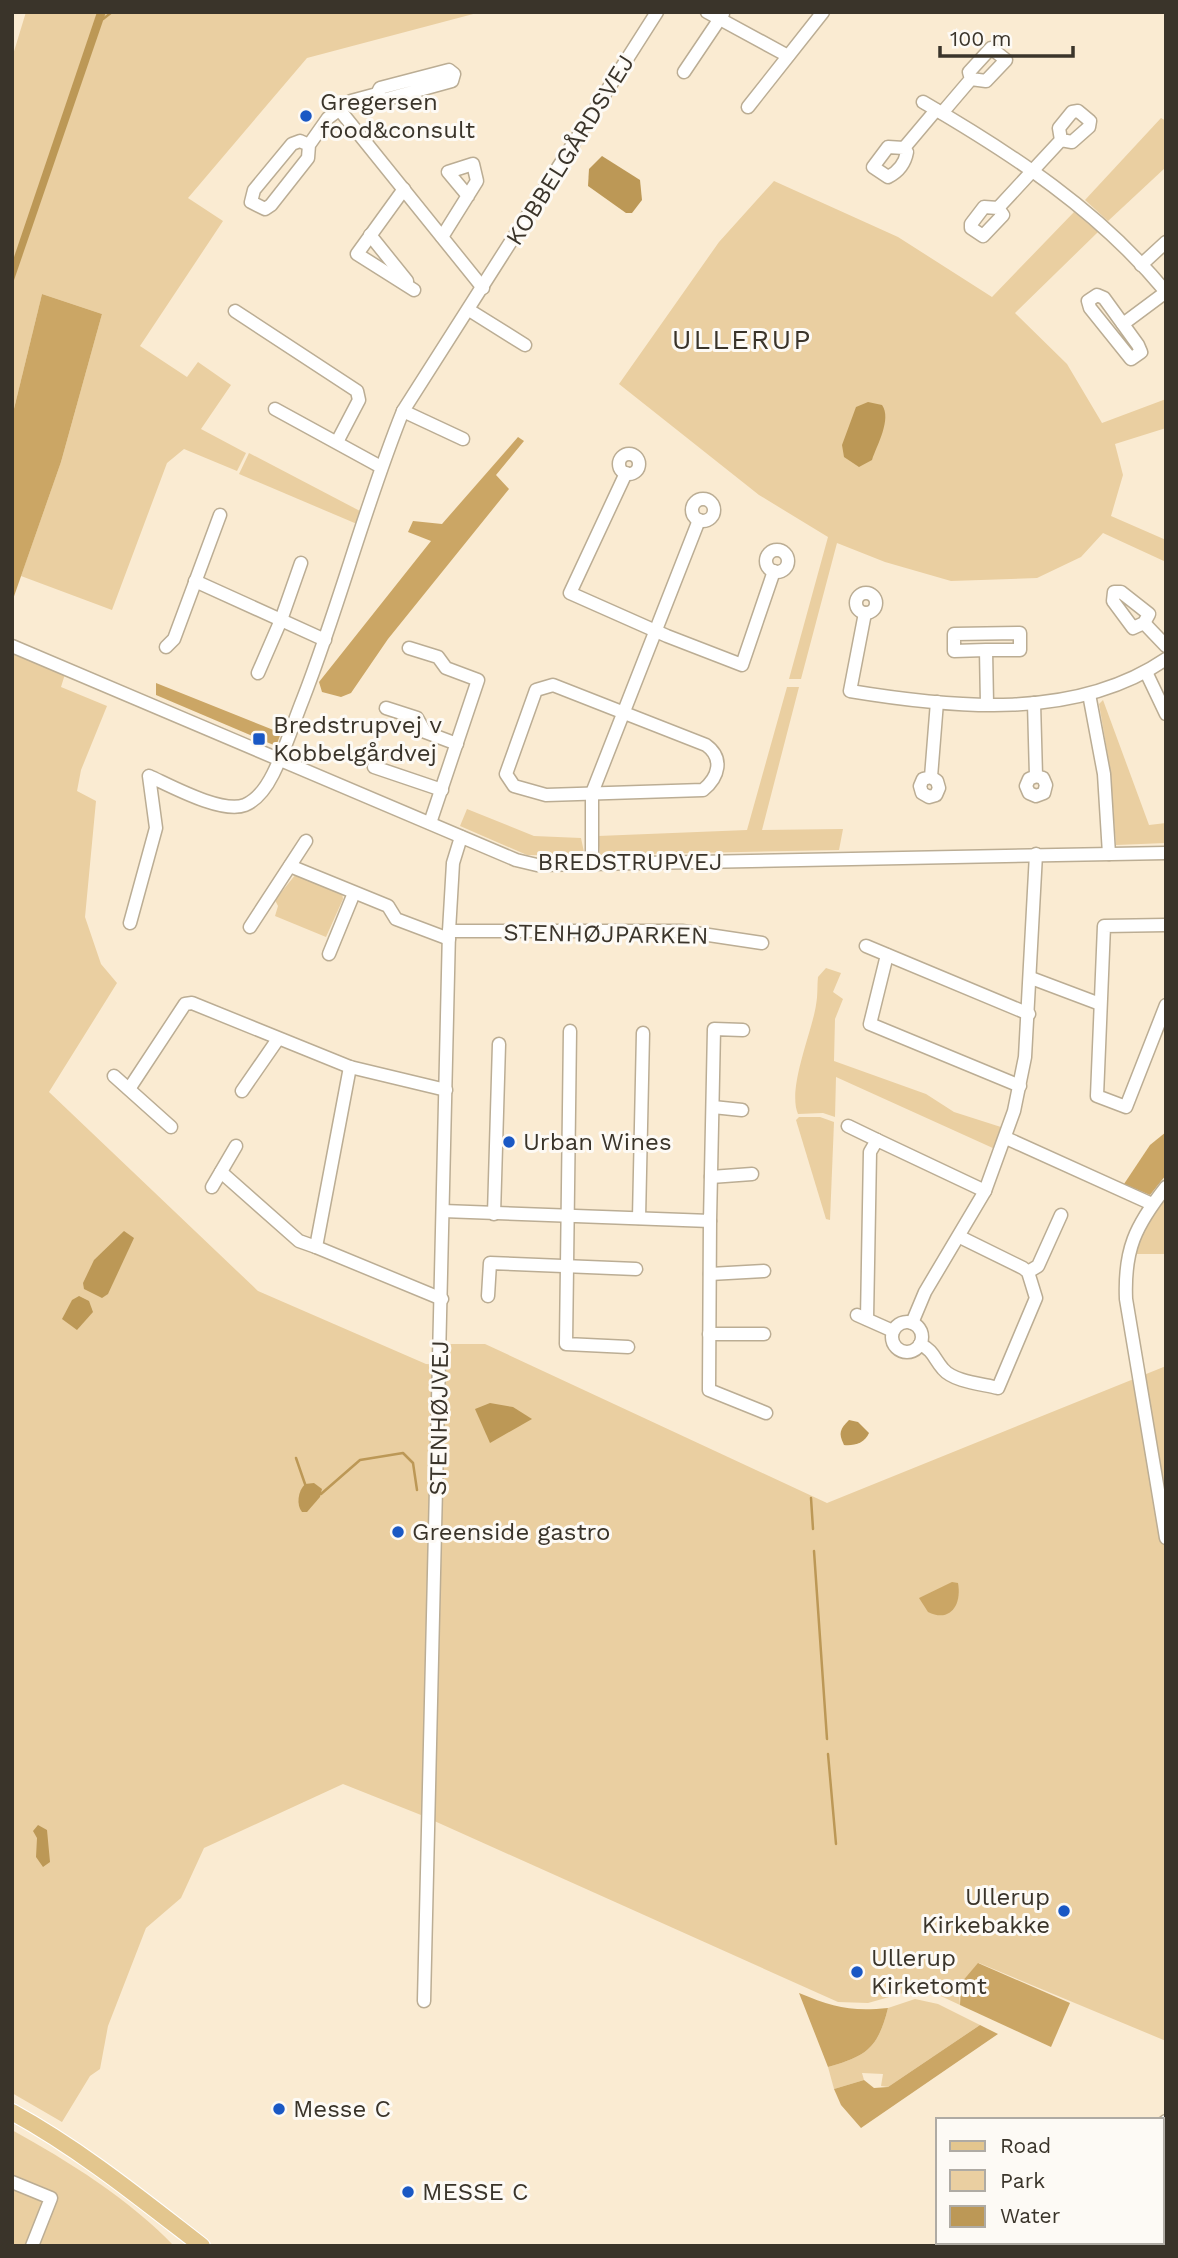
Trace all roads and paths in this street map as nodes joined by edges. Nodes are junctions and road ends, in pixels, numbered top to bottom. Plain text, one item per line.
1 (657, 12) edge
2 (707, 12) edge
3 (823, 12) edge
4 (722, 16) edge
5 (788, 56) junction
6 (684, 72) dead end
7 (971, 79) dead end
8 (377, 94) junction
9 (923, 102) dead end
10 (748, 107) dead end
11 (338, 108) junction
12 (939, 111) junction
13 (1060, 140) dead end
14 (309, 145) junction
15 (904, 148) dead end
16 (1034, 169) junction
17 (404, 189) junction
18 (468, 196) dead end
19 (999, 208) dead end
20 (370, 236) junction
21 (442, 237) junction
22 (1166, 242) edge
23 (1141, 265) junction
24 (483, 288) junction
25 (1166, 292) edge
26 (469, 310) junction
27 (235, 311) dead end
28 (1123, 324) junction
29 (525, 345) dead end
30 (275, 409) dead end
31 (403, 411) junction
32 (463, 439) dead end
33 (337, 442) junction
34 (381, 467) junction
35 (626, 474) dead end
36 (220, 515) dead end
37 (699, 520) dead end
38 (301, 563) dead end
39 (774, 571) dead end
40 (195, 580) junction
41 (865, 613) dead end
42 (281, 620) junction
43 (1144, 623) dead end
44 (655, 629) junction
45 (325, 640) junction
46 (12, 646) edge
47 (1166, 646) edge
48 (166, 647) dead end
49 (409, 648) dead end
50 (986, 650) junction
51 (1166, 659) edge
52 (1146, 672) junction
53 (258, 673) dead end
54 (1089, 694) junction
55 (937, 702) junction
56 (1034, 703) junction
57 (986, 704) junction
58 (386, 708) dead end
59 (622, 712) junction
60 (1166, 714) edge
61 (457, 744) junction
62 (279, 760) junction
63 (374, 767) dead end
64 (1036, 775) dead end
65 (931, 777) dead end
66 (442, 790) junction
67 (592, 793) junction
68 (430, 823) junction
69 (461, 836) junction
70 (306, 841) dead end
71 (1166, 853) edge
72 (1035, 854) junction
73 (1109, 854) junction
74 (592, 865) junction
75 (290, 866) junction
76 (354, 893) junction
77 (130, 923) dead end
78 (1166, 925) edge
79 (250, 927) dead end
80 (449, 935) junction
81 (762, 943) dead end
82 (866, 947) dead end
83 (329, 954) dead end
84 (887, 955) junction
85 (1031, 978) junction
86 (1100, 1004) junction
87 (1166, 1005) edge
88 (1029, 1014) junction
89 (743, 1030) dead end
90 (570, 1031) dead end
91 (643, 1033) dead end
92 (278, 1039) junction
93 (499, 1044) dead end
94 (350, 1067) junction
95 (114, 1076) dead end
96 (1020, 1086) junction
97 (129, 1089) junction
98 (446, 1090) junction
99 (242, 1091) dead end
100 (713, 1107) junction
101 (742, 1110) dead end
102 (848, 1126) dead end
103 (171, 1127) dead end
104 (1006, 1138) junction
105 (877, 1140) junction
106 (236, 1146) dead end
107 (221, 1172) junction
108 (752, 1174) dead end
109 (711, 1177) junction
110 (212, 1187) dead end
111 (1166, 1187) edge
112 (985, 1191) junction
113 (1152, 1204) junction
114 (443, 1211) junction
115 (494, 1214) junction
116 (1061, 1214) dead end
117 (566, 1216) junction
118 (639, 1219) junction
119 (710, 1221) junction
120 (960, 1237) junction
121 (316, 1247) junction
122 (566, 1266) junction
123 (636, 1269) dead end
124 (764, 1271) dead end
125 (1028, 1272) junction
126 (710, 1274) junction
127 (488, 1296) dead end
128 (442, 1299) junction
129 (912, 1323) junction
130 (893, 1331) junction
131 (709, 1334) junction
132 (764, 1334) dead end
133 (920, 1344) junction
134 (628, 1347) dead end
135 (766, 1413) dead end
136 (1166, 1538) edge
137 (424, 2001) dead end
138 (12, 2112) edge
139 (12, 2182) edge
140 (163, 2216) junction
141 (32, 2246) edge
142 (190, 2246) edge
143 (202, 2246) edge

1 - 24 street, KOBBELGÅRDSVEJ
2 - 4 street
3 - 5 street
4 - 5 street
4 - 6 street
5 - 10 street
7 - 12 street
8 - 8 street
8 - 11 street
9 - 12 street
11 - 14 street
11 - 17 street
12 - 15 street
12 - 16 street
13 - 16 street
14 - 14 street
16 - 19 street
16 - 23 street
17 - 20 street
17 - 21 street
18 - 21 street
20 - 20 street
21 - 24 street
22 - 23 street
23 - 25 street
24 - 26 street, KOBBELGÅRDSVEJ
25 - 28 street
26 - 29 street
26 - 31 street, KOBBELGÅRDSVEJ
27 - 33 street
28 - 28 street
30 - 33 street
31 - 32 street
31 - 34 street, KOBBELGÅRDSVEJ
33 - 34 street
34 - 45 street, KOBBELGÅRDSVEJ
35 - 44 street
36 - 40 street
37 - 44 street
38 - 42 street
39 - 44 street
40 - 42 street
40 - 48 street
41 - 55 street
42 - 45 street
42 - 53 street
43 - 47 street
44 - 59 street
45 - 62 street, KOBBELGÅRDSVEJ
46 - 62 street, BREDSTRUPVEJ
49 - 61 street
50 - 50 street
50 - 57 street
51 - 52 street
52 - 54 street
52 - 60 street
54 - 56 street
54 - 73 street
55 - 57 street
55 - 65 street
56 - 57 street
56 - 64 street
58 - 61 street
59 - 67 street
59 - 67 street
59 - 67 street
61 - 66 street
62 - 68 street, BREDSTRUPVEJ
62 - 77 street, KOBBELGÅRDSVEJ
63 - 66 street
66 - 68 street
67 - 74 street
68 - 69 street, BREDSTRUPVEJ
69 - 74 street, BREDSTRUPVEJ
69 - 80 street, STENHØJVEJ
70 - 75 street
71 - 73 street, BREDSTRUPVEJ
72 - 73 street, BREDSTRUPVEJ
72 - 74 street, BREDSTRUPVEJ
72 - 85 street
75 - 76 street
75 - 79 street
76 - 80 street
76 - 83 street
78 - 86 street
80 - 81 street, STENHØJPARKEN
80 - 98 street, STENHØJVEJ
82 - 84 street
84 - 88 street
84 - 96 street
85 - 86 street
85 - 88 street
86 - 87 street
88 - 96 street
89 - 100 street
90 - 117 street
91 - 118 street
92 - 94 street
92 - 97 street
92 - 99 street
93 - 115 street
94 - 98 street
94 - 121 street
95 - 97 street
96 - 104 street
97 - 103 street
98 - 114 street, STENHØJVEJ
100 - 101 street
100 - 109 street
102 - 105 street
104 - 112 street
104 - 113 street
105 - 112 street
105 - 130 street
106 - 107 street
107 - 110 street
107 - 121 street
108 - 109 street
109 - 119 street
111 - 113 street
112 - 120 street
113 - 136 street
114 - 115 street
114 - 128 street, STENHØJVEJ
115 - 117 street
116 - 125 street
117 - 118 street
117 - 122 street
118 - 119 street
119 - 126 street
120 - 125 street
120 - 129 street
121 - 128 street
122 - 123 street
122 - 127 street
122 - 134 street
124 - 126 street
125 - 133 street
126 - 131 street
128 - 137 street, STENHØJVEJ
129 - 130 street
129 - 133 street
130 - 133 street
131 - 132 street
131 - 135 street
138 - 140 main road
139 - 141 street
140 - 142 main road
140 - 143 main road

